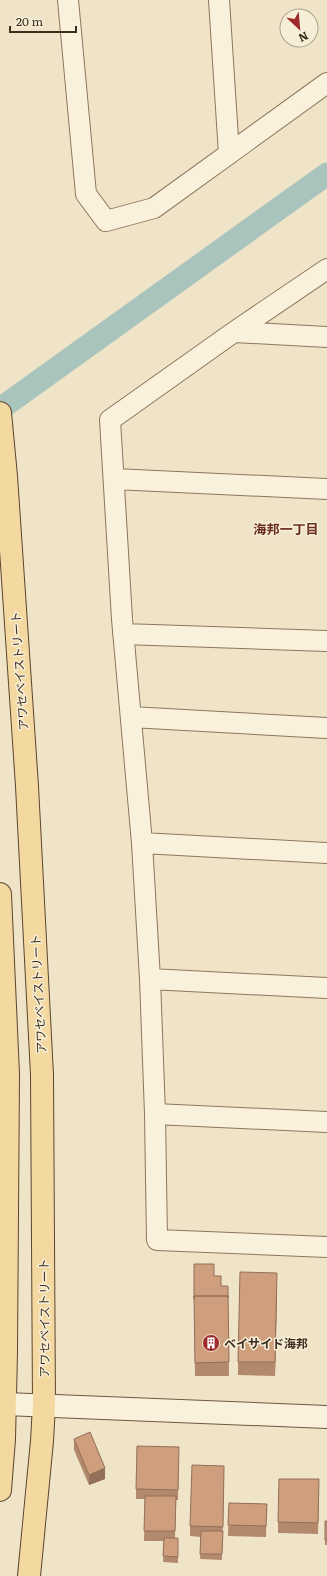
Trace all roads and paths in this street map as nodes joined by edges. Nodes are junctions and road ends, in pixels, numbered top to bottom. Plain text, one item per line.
1 (68, 0) edge
2 (219, 0) edge
3 (327, 83) edge
4 (229, 154) junction
5 (327, 269) edge
6 (234, 332) junction
7 (327, 337) edge
8 (0, 413) edge
9 (114, 479) junction
10 (327, 489) edge
11 (123, 634) junction
12 (327, 642) edge
13 (131, 718) junction
14 (327, 728) edge
15 (142, 843) junction
16 (327, 853) edge
17 (0, 894) edge
18 (150, 980) junction
19 (327, 988) edge
20 (156, 1114) junction
21 (327, 1122) edge
22 (327, 1247) edge
23 (5, 1404) junction
24 (44, 1405) junction
25 (327, 1417) edge
26 (0, 1490) edge
27 (29, 1576) edge

1 - 4 street
2 - 4 street
3 - 4 street
5 - 6 street
6 - 7 street
6 - 9 street
8 - 24 main road, アワセベイストリート
9 - 10 street
9 - 11 street
11 - 12 street
11 - 13 street
13 - 14 street
13 - 15 street
15 - 16 street
15 - 18 street
17 - 23 main road
18 - 19 street
18 - 20 street
20 - 21 street
20 - 22 street
23 - 24 street
23 - 26 main road
24 - 25 street
24 - 27 main road, アワセベイストリート

